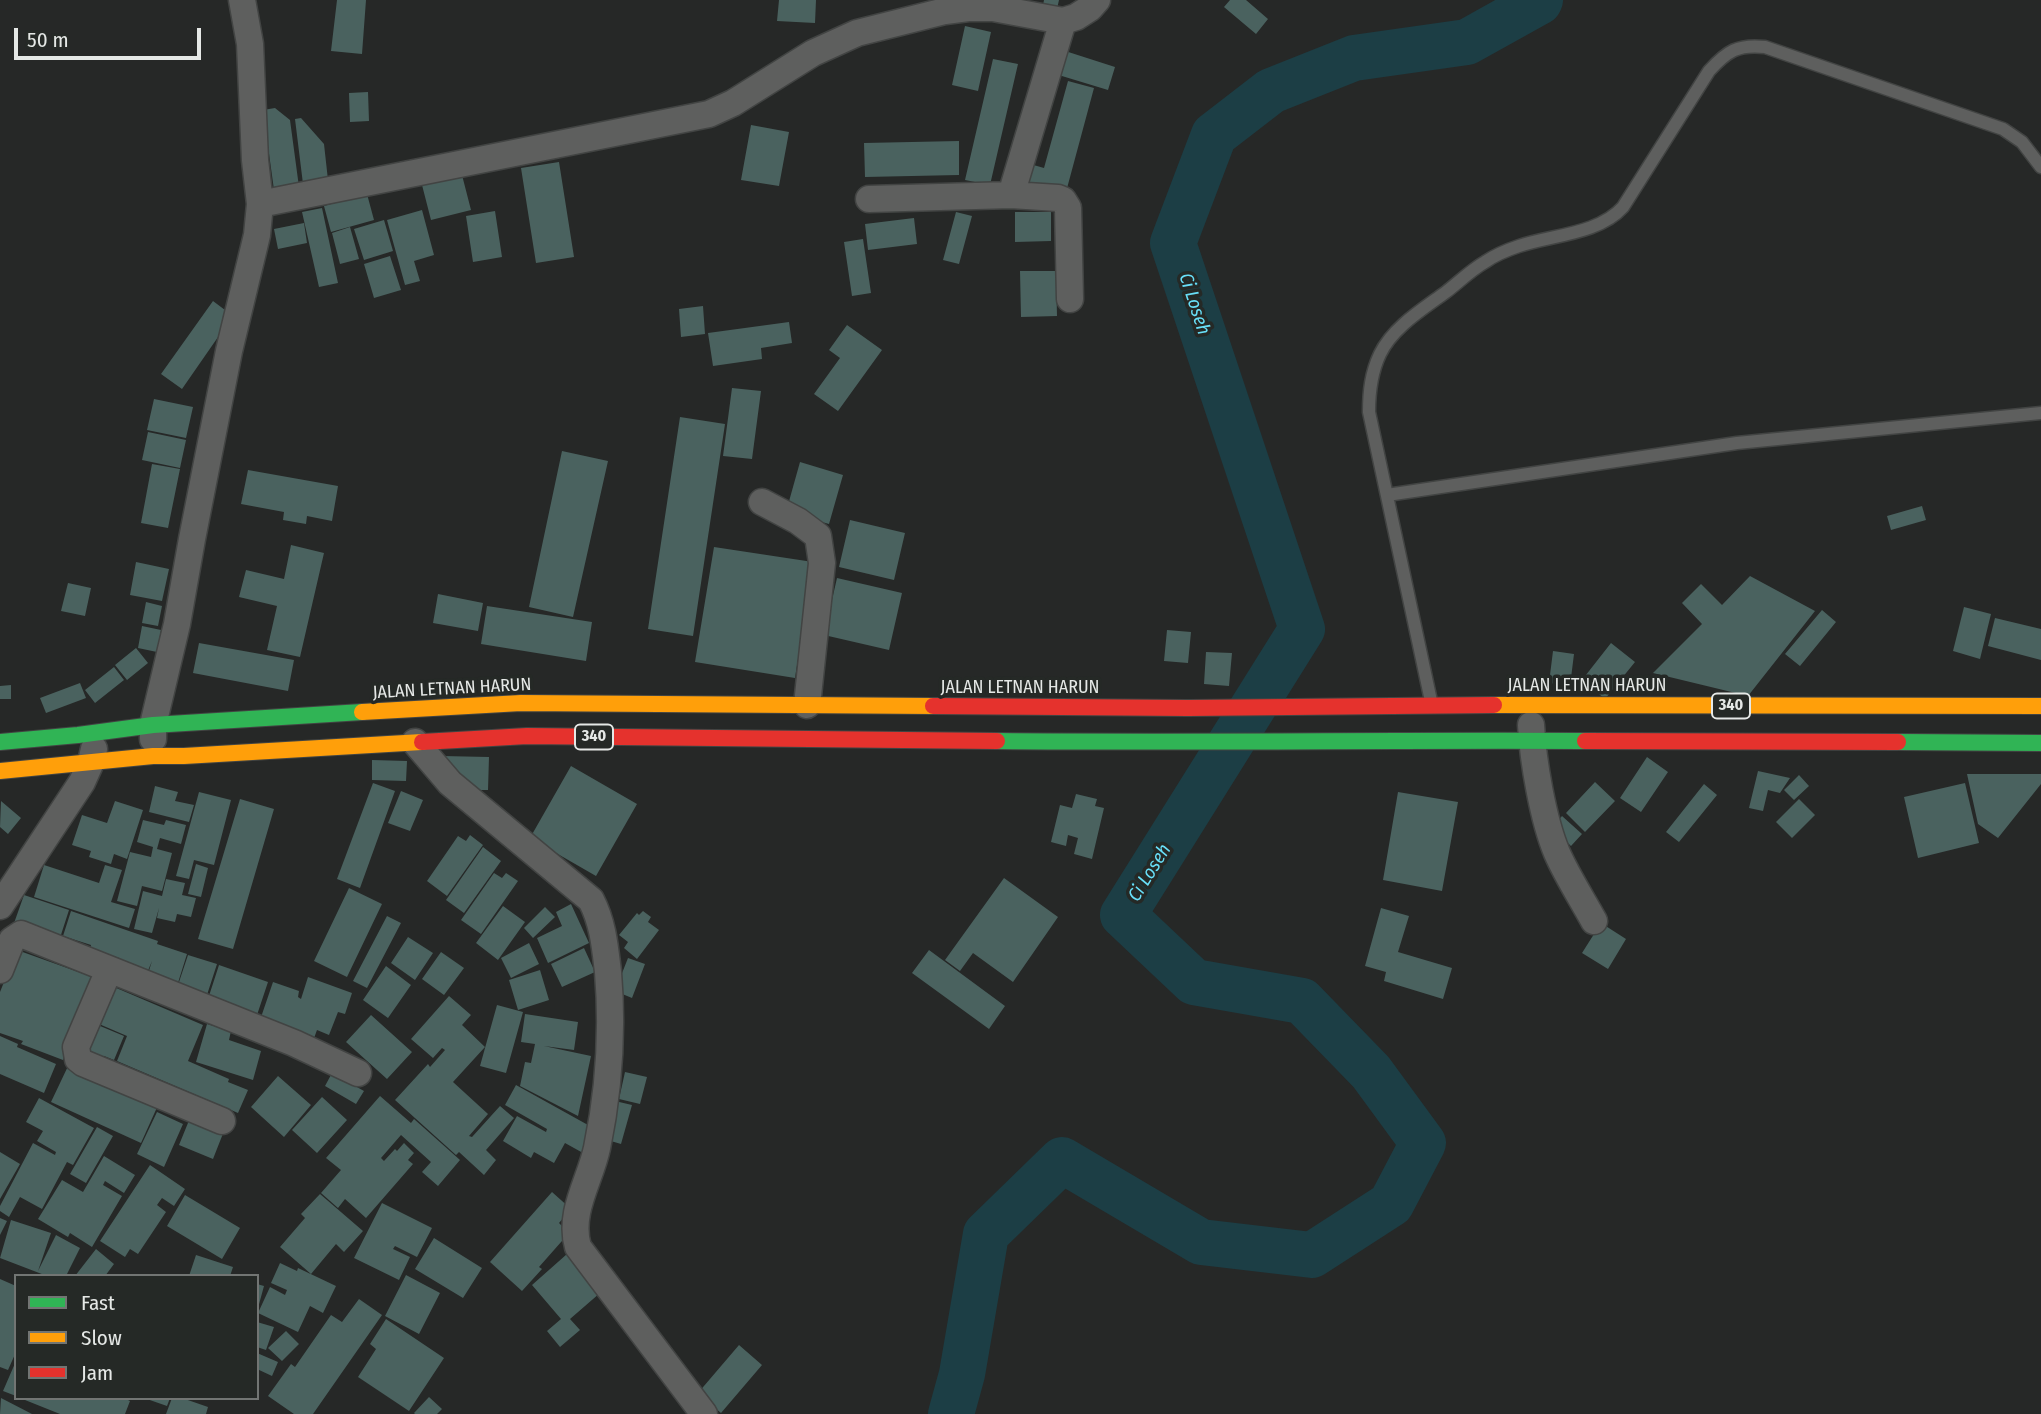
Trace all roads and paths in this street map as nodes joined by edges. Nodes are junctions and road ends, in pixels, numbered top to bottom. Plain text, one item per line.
1 (242, 0) edge
2 (1097, 0) edge
3 (1063, 21) junction
4 (2041, 167) edge
5 (1011, 195) junction
6 (869, 199) dead end
7 (260, 204) junction
8 (1070, 299) dead end
9 (2041, 413) edge
10 (1387, 495) junction
11 (761, 502) dead end
12 (807, 705) junction
13 (1426, 705) junction
14 (1530, 706) junction
15 (2041, 706) edge
16 (153, 725) junction
17 (98, 733) junction
18 (1532, 741) junction
19 (0, 742) edge
20 (415, 742) junction
21 (2041, 743) edge
22 (153, 756) junction
23 (91, 762) junction
24 (0, 771) edge
25 (0, 906) edge
26 (1594, 921) dead end
27 (0, 970) edge
28 (109, 970) junction
29 (358, 1073) dead end
30 (222, 1121) dead end
31 (704, 1414) edge

1 - 7 street
2 - 3 street
3 - 5 street
3 - 7 street
4 - 10 lane
5 - 6 street
5 - 8 street
7 - 16 street
9 - 10 lane
10 - 13 lane
11 - 12 street
12 - 13 main road, JALAN LETNAN HARUN / 340
12 - 16 main road, JALAN LETNAN HARUN / 340
13 - 14 main road, JALAN LETNAN HARUN / 340
14 - 15 main road, JALAN LETNAN HARUN / 340
14 - 18 street
16 - 17 main road, JALAN LETNAN HARUN / 340
16 - 22 street
17 - 19 main road, JALAN LETNAN HARUN / 340
17 - 23 street
18 - 20 main road, 340
18 - 21 main road, 340
18 - 26 street
20 - 22 main road, 340
20 - 31 street
22 - 23 main road, 340
23 - 24 main road, 340
23 - 25 street
27 - 28 street
28 - 29 street
28 - 30 street

